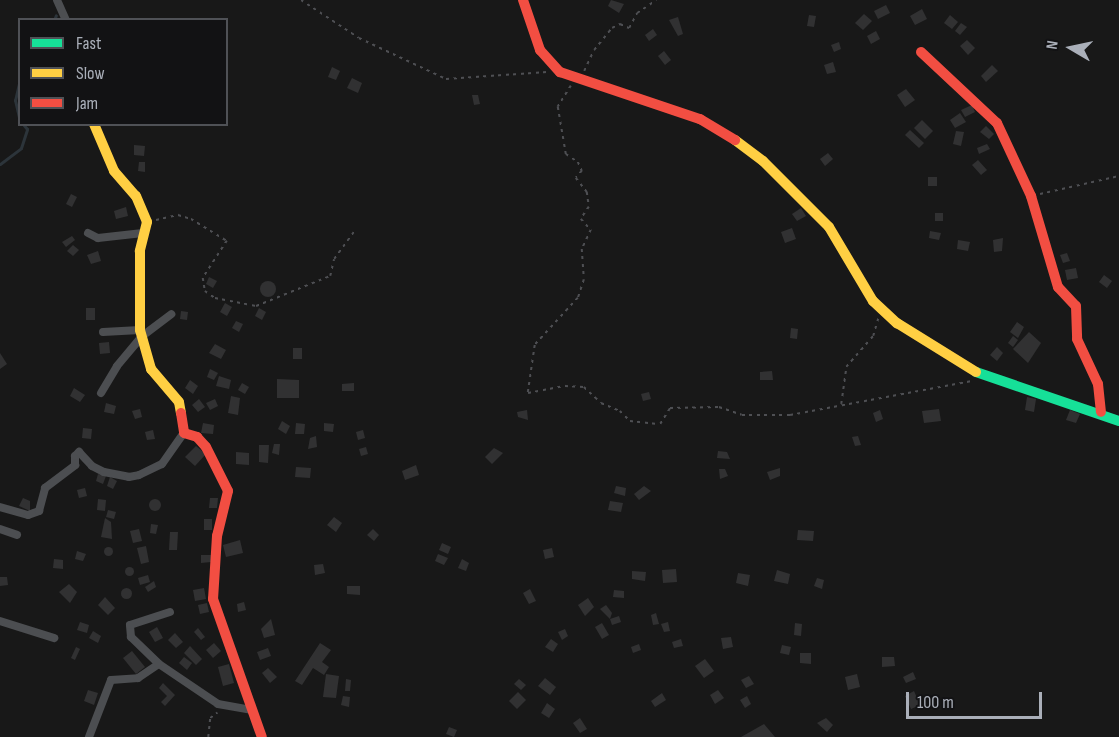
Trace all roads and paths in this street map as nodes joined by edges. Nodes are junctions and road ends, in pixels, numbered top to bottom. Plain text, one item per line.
1 (57, 0) edge
2 (301, 0) edge
3 (523, 0) edge
4 (656, 0) edge
5 (65, 18) edge
6 (921, 52) dead end
7 (560, 72) junction
8 (578, 79) junction
9 (95, 126) edge
10 (1119, 176) edge
11 (1030, 196) junction
12 (145, 228) junction
13 (356, 229) dead end
14 (88, 233) dead end
15 (881, 310) junction
16 (171, 314) dead end
17 (103, 332) dead end
18 (141, 334) junction
19 (991, 380) junction
20 (101, 393) dead end
21 (841, 405) junction
22 (1101, 412) junction
23 (1119, 421) edge
24 (184, 433) junction
25 (0, 507) edge
26 (0, 529) edge
27 (17, 535) dead end
28 (170, 612) dead end
29 (0, 621) edge
30 (54, 638) dead end
31 (159, 664) junction
32 (225, 707) junction
33 (252, 710) junction
34 (89, 737) edge
35 (208, 737) edge
36 (262, 737) edge

1 - 5 street
2 - 7 path
3 - 7 street
4 - 8 path
6 - 11 street
7 - 8 street
8 - 15 street
8 - 21 path
9 - 12 street
10 - 11 path
11 - 22 street
12 - 13 path
12 - 14 street
12 - 18 street
15 - 19 street
15 - 21 path
16 - 18 street
17 - 18 street
18 - 20 street
18 - 24 street
19 - 21 path
19 - 22 street
22 - 23 street
24 - 25 street
24 - 33 street
26 - 27 street
28 - 31 street
29 - 30 street
31 - 32 street
31 - 34 street
32 - 33 street
32 - 35 path
33 - 36 street

